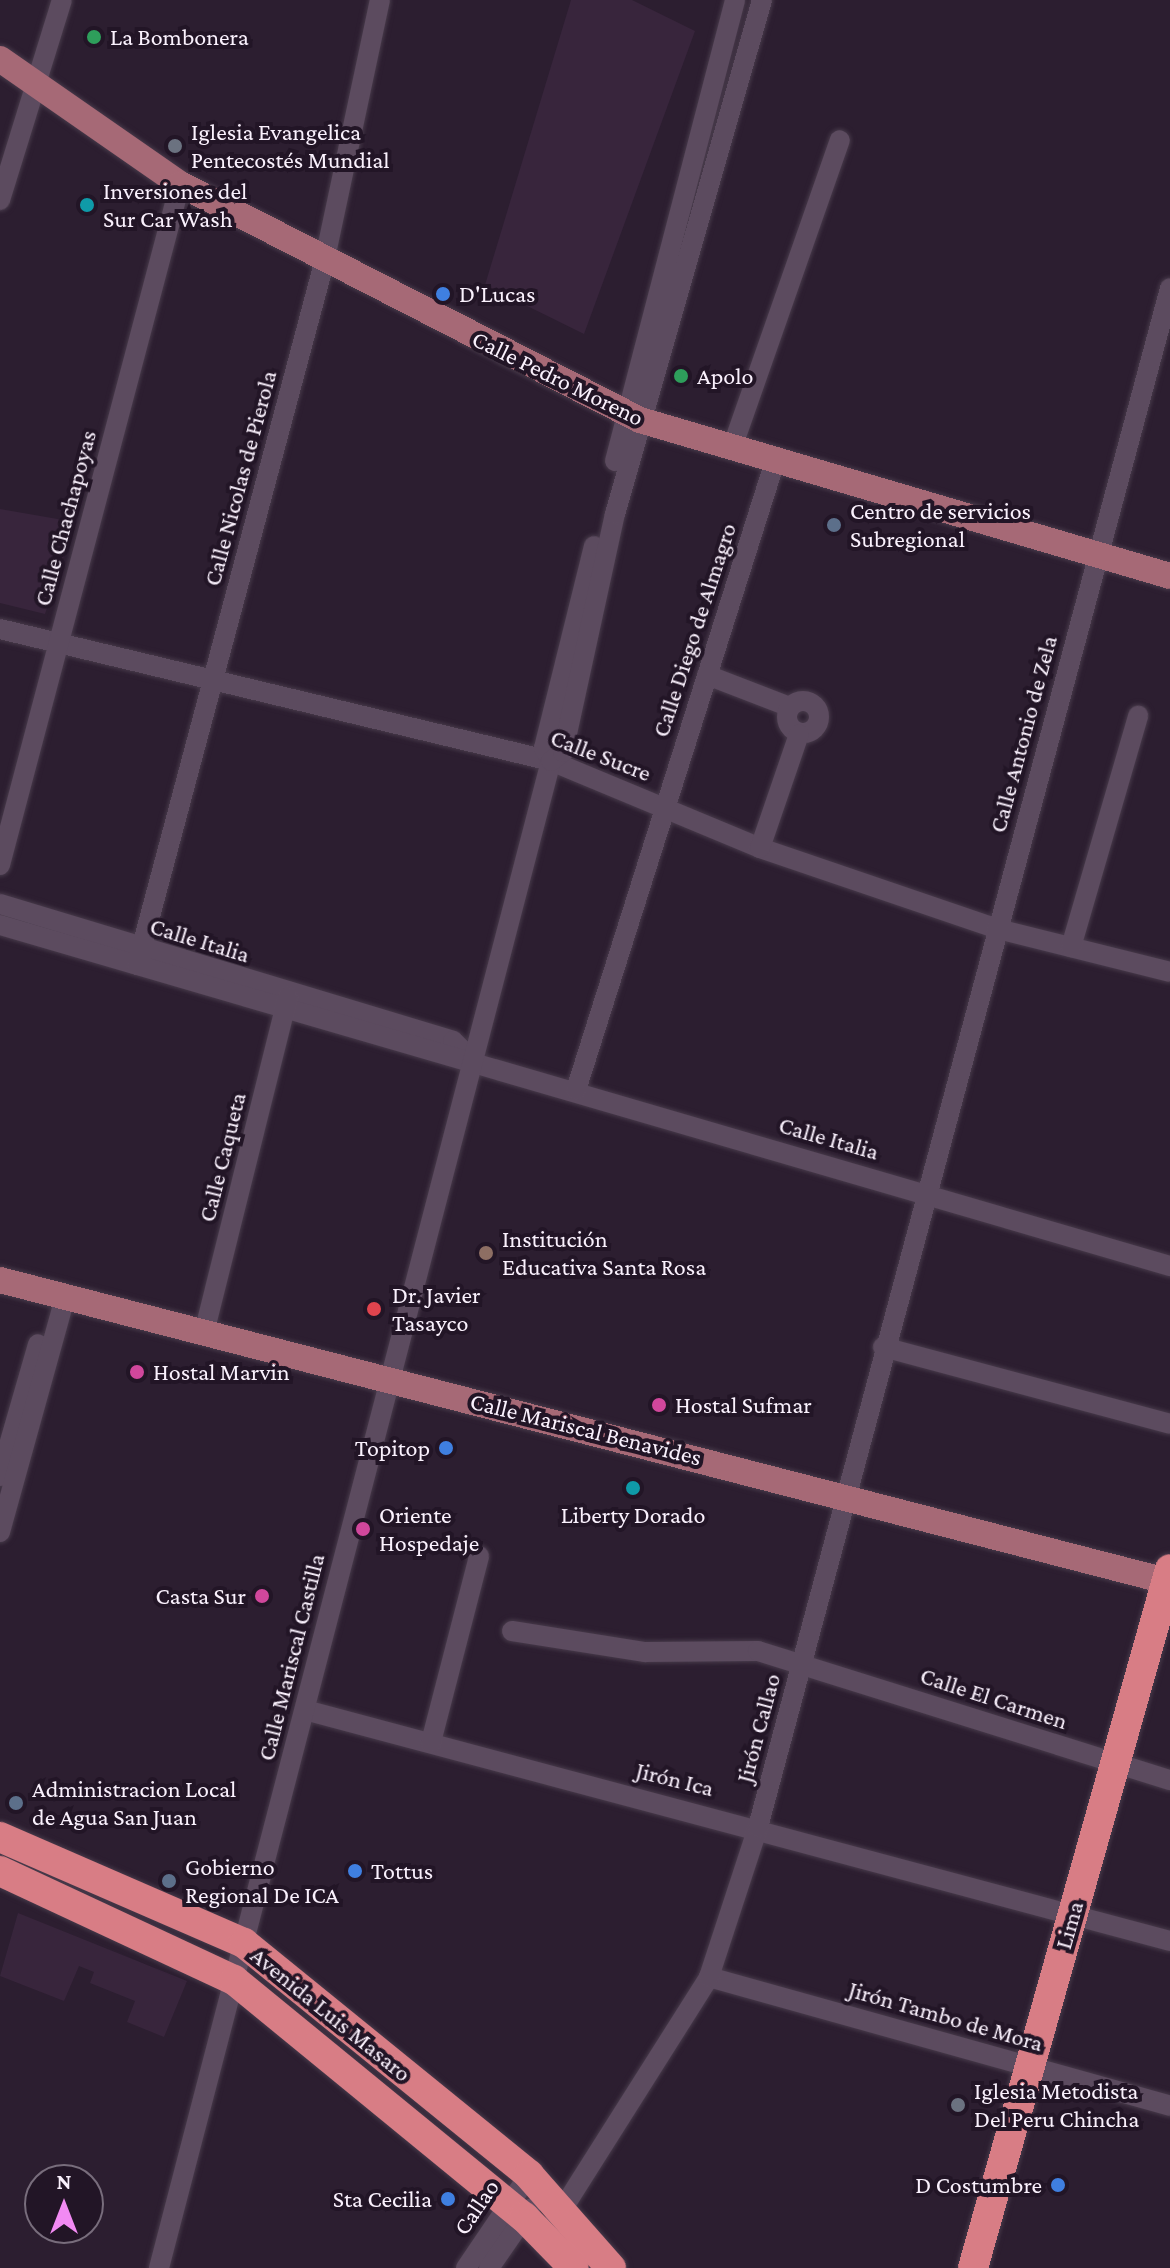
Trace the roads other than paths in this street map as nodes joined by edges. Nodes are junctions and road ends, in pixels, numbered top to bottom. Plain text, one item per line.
1 (62, 0) edge
2 (380, 0) edge
3 (735, 0) edge
4 (762, 0) edge
5 (0, 59) edge
6 (30, 84) junction
7 (840, 140) dead end
8 (180, 184) junction
9 (0, 200) edge
10 (324, 263) junction
11 (1170, 288) edge
12 (634, 416) junction
13 (732, 448) junction
14 (775, 461) junction
15 (1097, 558) junction
16 (1170, 576) edge
17 (0, 629) edge
18 (58, 647) junction
19 (707, 675) junction
20 (213, 682) junction
21 (1138, 716) dead end
22 (551, 761) junction
23 (665, 808) junction
24 (760, 848) junction
25 (0, 865) edge
26 (0, 904) edge
27 (0, 925) edge
28 (998, 929) junction
29 (1071, 947) junction
30 (139, 958) junction
31 (1170, 972) edge
32 (288, 1001) junction
33 (473, 1060) junction
34 (576, 1090) junction
35 (926, 1194) junction
36 (1170, 1266) edge
37 (0, 1280) edge
38 (59, 1296) junction
39 (204, 1333) junction
40 (883, 1347) junction
41 (389, 1379) junction
42 (1170, 1424) edge
43 (0, 1476) edge
44 (842, 1494) junction
45 (0, 1532) edge
46 (479, 1556) dead end
47 (1169, 1578) edge
48 (512, 1631) dead end
49 (802, 1664) junction
50 (305, 1710) junction
51 (431, 1742) junction
52 (1115, 1764) junction
53 (1170, 1780) edge
54 (758, 1827) junction
55 (0, 1837) edge
56 (0, 1871) edge
57 (1072, 1914) junction
58 (1170, 1941) edge
59 (244, 1943) junction
60 (709, 1977) junction
61 (234, 1980) junction
62 (1029, 2066) junction
63 (1170, 2106) edge
64 (546, 2191) junction
65 (526, 2220) junction
66 (159, 2268) edge
67 (466, 2268) edge
68 (489, 2268) edge
69 (574, 2268) edge
70 (611, 2268) edge
71 (973, 2268) edge

1 - 6 street
2 - 10 street, Calle Nicolas de Pierola
3 - 12 street
4 - 12 street
5 - 6 main road, Calle Pedro Moreno
6 - 8 main road, Calle Pedro Moreno
6 - 9 street
7 - 13 street
8 - 10 main road, Calle Pedro Moreno
8 - 18 street, Calle Chachapoyas
10 - 12 main road, Calle Pedro Moreno
10 - 20 street, Calle Nicolas de Pierola
11 - 15 street, Calle Antonio de Zela
12 - 13 main road, Calle Pedro Moreno
12 - 22 street, Calle Mariscal Castilla
13 - 14 main road, Calle Pedro Moreno
14 - 15 main road, Calle Pedro Moreno
14 - 19 street, Calle Diego de Almagro
15 - 16 main road, Calle Pedro Moreno
15 - 28 street, Calle Antonio de Zela
17 - 18 street, Calle Sucre
18 - 20 street, Calle Sucre
18 - 25 street, Calle Chachapoyas
19 - 23 street, Calle Diego de Almagro
19 - 24 street
20 - 22 street, Calle Sucre
20 - 30 street, Calle Nicolas de Pierola
21 - 29 street
22 - 23 street, Calle Sucre
22 - 33 street, Calle Mariscal Castilla
23 - 24 street, Calle Sucre
23 - 34 street, Calle Diego de Almagro
24 - 28 street, Calle Sucre
26 - 30 street, Calle Italia
27 - 30 street, Calle Italia
28 - 29 street, Calle Sucre
28 - 35 street, Calle Antonio de Zela
29 - 31 street, Calle Sucre
30 - 32 street, Calle Italia
32 - 33 street, Calle Italia
32 - 39 street, Calle Caqueta
33 - 34 street, Calle Italia
33 - 41 street, Calle Mariscal Castilla
34 - 35 street, Calle Italia
35 - 36 street, Calle Italia
35 - 40 street, Jirón Callao
37 - 38 main road, Calle Mariscal Benavides
38 - 39 main road, Calle Mariscal Benavides
38 - 43 street
38 - 45 street
39 - 41 main road, Calle Mariscal Benavides
40 - 42 street
40 - 44 street, Jirón Callao
41 - 44 main road, Calle Mariscal Benavides
41 - 50 street, Calle Mariscal Castilla
44 - 47 main road, Calle Mariscal Benavides
44 - 49 street, Jirón Callao
46 - 51 street
47 - 52 highway, Lima
48 - 49 street, Calle El Carmen
49 - 52 street, Calle El Carmen
49 - 54 street, Jirón Callao
50 - 51 street, Jirón Ica
50 - 59 street, Calle Mariscal Castilla
51 - 54 street, Jirón Ica
52 - 53 street, Calle El Carmen
52 - 57 highway, Lima
54 - 57 street, Jirón Ica
54 - 60 street, Jirón Callao
55 - 59 highway, Avenida Luis Masaro
56 - 61 highway, Avenida Luis Masaro
57 - 58 street, Jirón Ica
57 - 62 highway, Lima
59 - 61 street, Calle Mariscal Castilla
59 - 64 highway, Avenida Luis Masaro
60 - 62 street, Jirón Tambo de Mora
60 - 64 street, Jirón Callao
61 - 65 highway, Avenida Luis Masaro
61 - 66 street, Calle Mariscal Castilla
62 - 63 street, Jirón Tambo de Mora
62 - 71 highway, Lima
64 - 65 street, Jirón Callao
64 - 65 street, Callao
64 - 70 highway, Avenida Luis Masaro
65 - 67 street, Callao
65 - 68 street, Callao
65 - 69 highway, Avenida Luis Masaro

